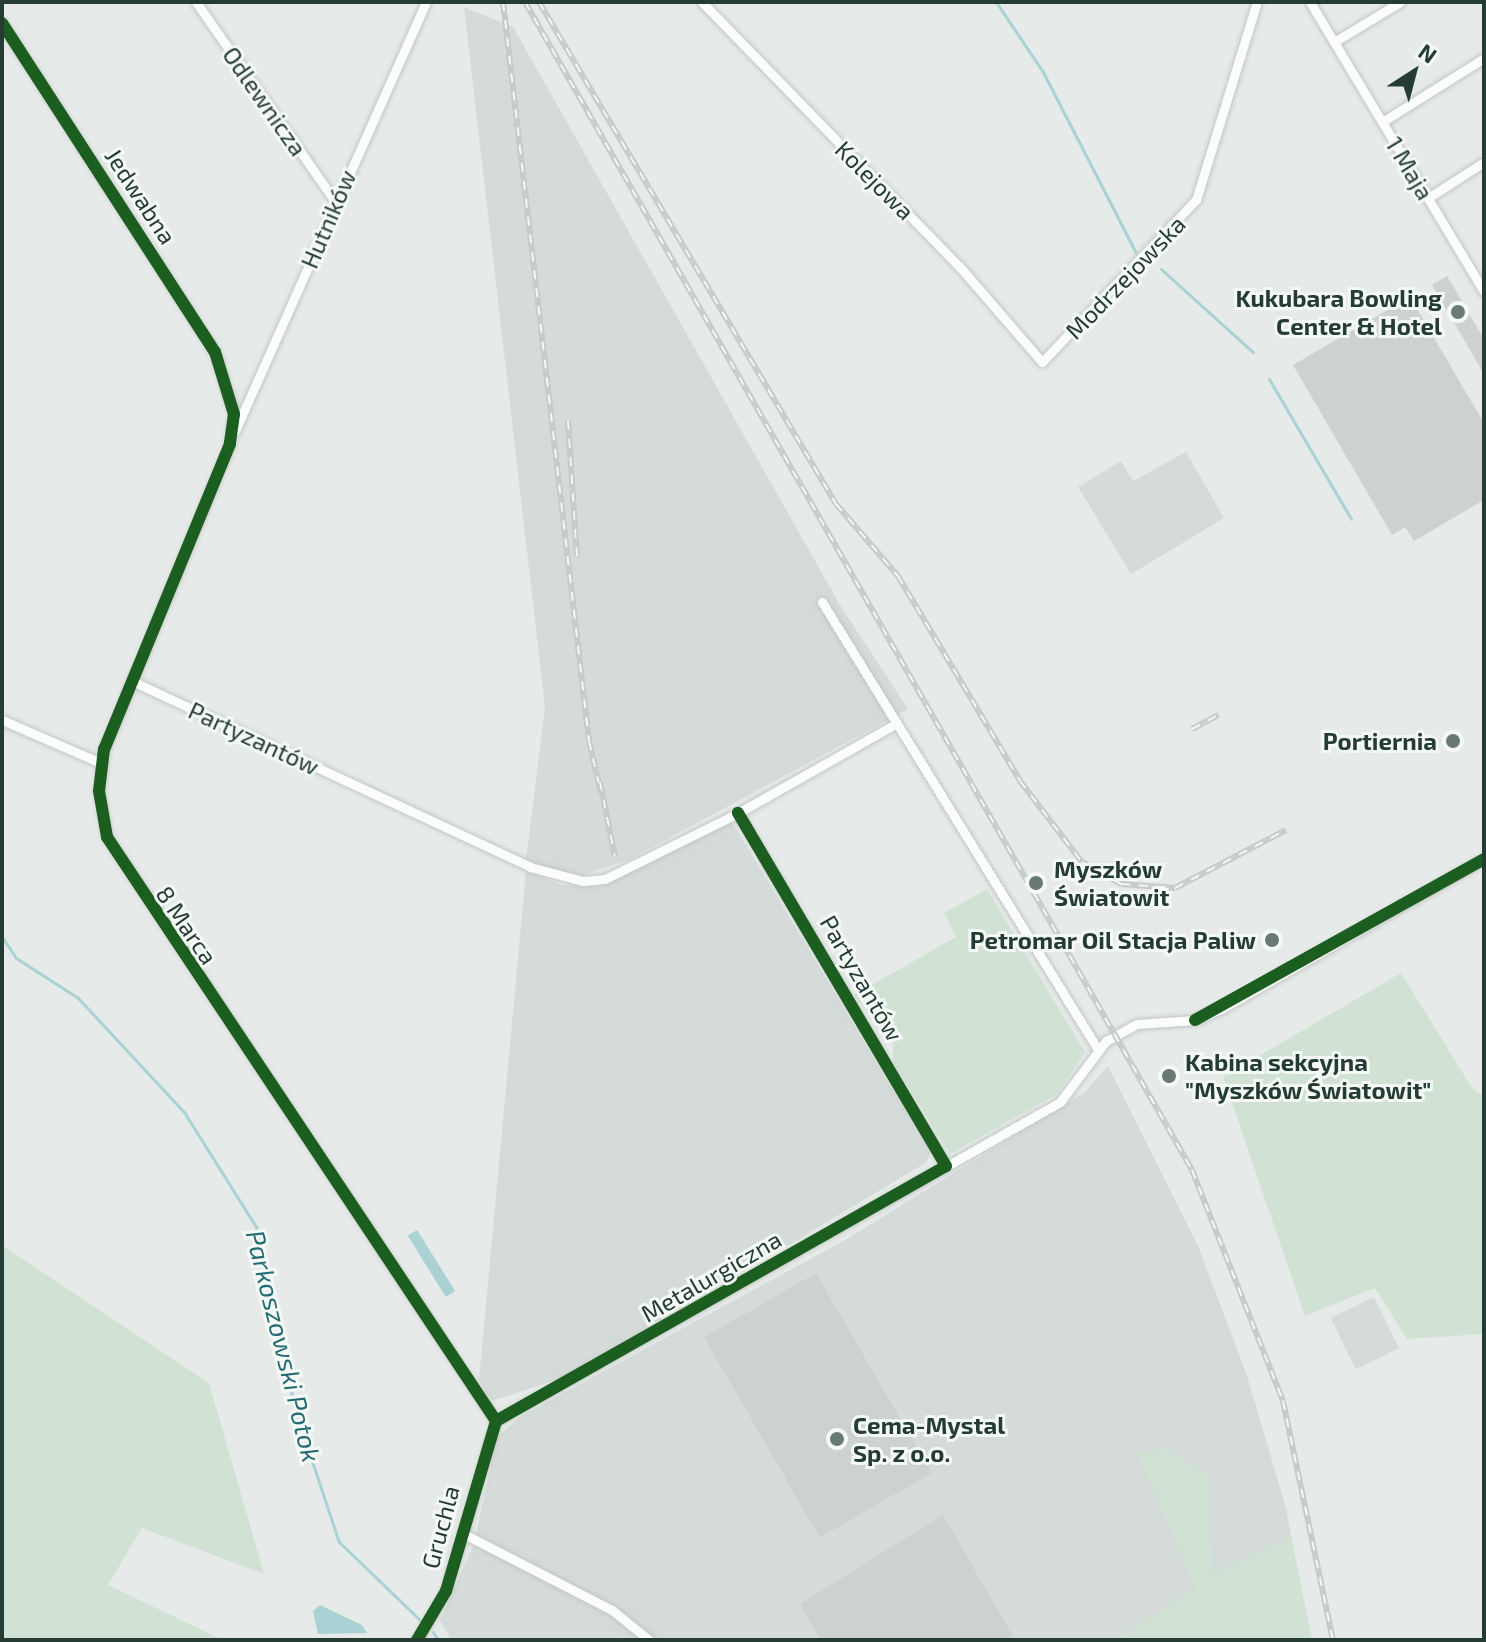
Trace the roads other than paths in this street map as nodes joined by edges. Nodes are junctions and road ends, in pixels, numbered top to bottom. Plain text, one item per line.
1 (196, 2) edge
2 (426, 2) edge
3 (702, 2) edge
4 (1258, 2) edge
5 (1310, 2) edge
6 (1400, 2) edge
7 (2, 23) edge
8 (1334, 42) junction
9 (1484, 58) edge
10 (1382, 122) junction
11 (1484, 162) edge
12 (1428, 198) junction
13 (334, 200) junction
14 (1479, 274) edge
15 (1484, 292) edge
16 (1042, 362) joint
17 (232, 399) joint
18 (232, 438) junction
19 (822, 602) dead end
20 (132, 681) junction
21 (2, 720) edge
22 (895, 724) junction
23 (101, 763) junction
24 (738, 813) junction
25 (1484, 859) edge
26 (1097, 1048) junction
27 (946, 1166) junction
28 (496, 1421) junction
29 (462, 1533) junction
30 (417, 1640) edge
31 (649, 1640) edge

1 - 13 street, Odlewnicza
2 - 13 street, Hutników
3 - 16 street, Kolejowa
4 - 16 street, Modrzejowska
5 - 8 street, 1 Maja
6 - 8 street
7 - 17 street, Jedwabna
8 - 10 street, 1 Maja
9 - 10 street
10 - 12 street, 1 Maja
11 - 12 street
12 - 14 street, 1 Maja
13 - 18 street, Hutników
14 - 15 street, 1 Maja
17 - 18 street, 8 Marca
18 - 20 street, 8 Marca
19 - 22 street
20 - 23 street, 8 Marca
20 - 24 street, Partyzantów
21 - 23 street
22 - 24 street
22 - 26 street
23 - 28 street, 8 Marca
24 - 27 street, Partyzantów
25 - 26 street
26 - 27 street
27 - 28 street, Metalurgiczna
28 - 29 street, Gruchla
29 - 30 street, Gruchla
29 - 31 street

